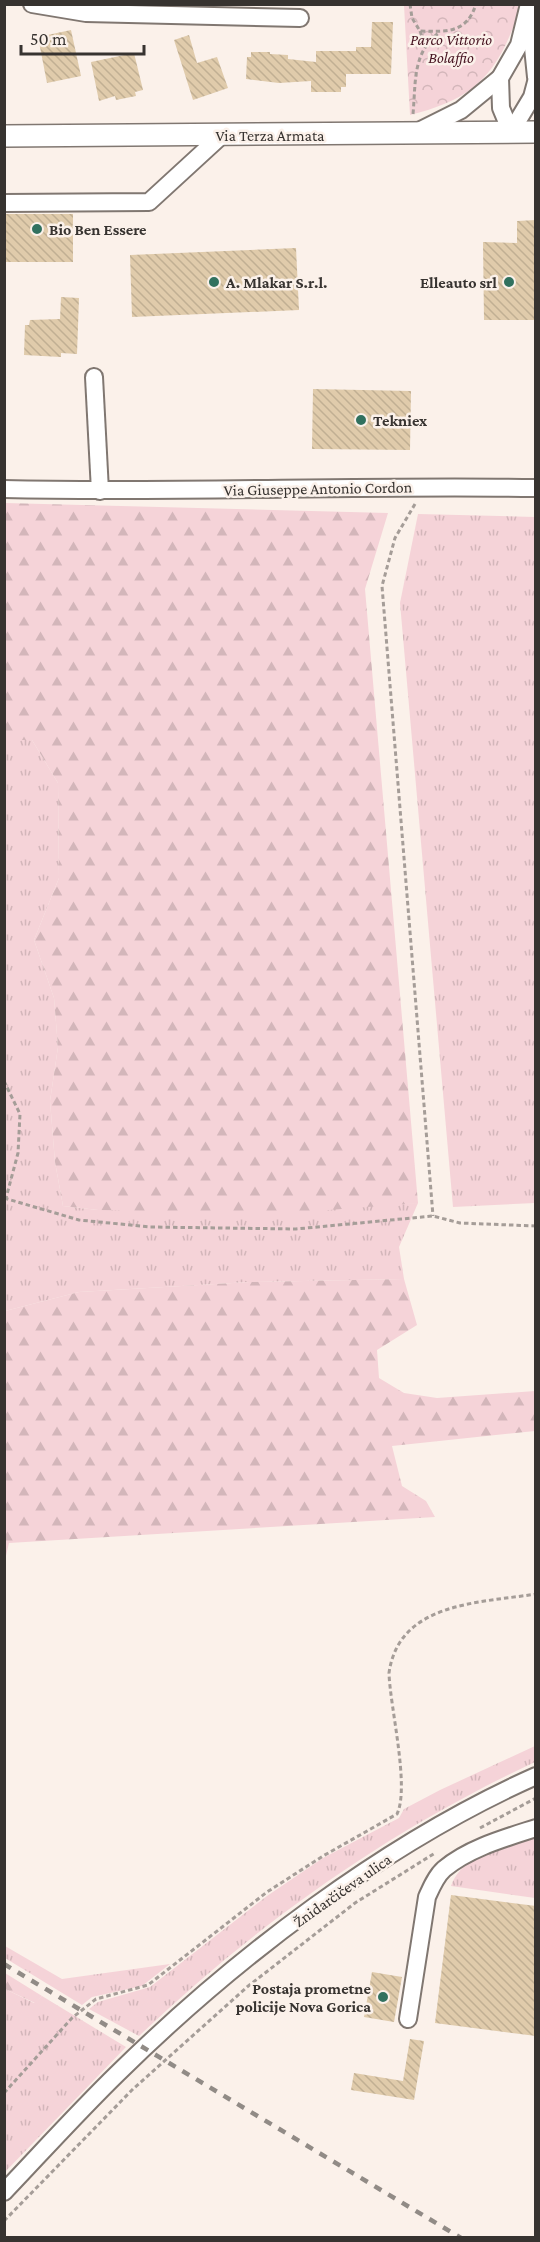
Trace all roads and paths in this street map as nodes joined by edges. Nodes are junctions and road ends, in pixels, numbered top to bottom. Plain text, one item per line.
1 (32, 4) edge
2 (411, 4) edge
3 (476, 4) edge
4 (529, 4) edge
5 (139, 9) edge
6 (300, 18) dead end
7 (420, 31) junction
8 (440, 32) junction
9 (425, 45) junction
10 (536, 77) edge
11 (500, 78) junction
12 (536, 82) edge
13 (511, 132) junction
14 (536, 132) edge
15 (412, 134) junction
16 (222, 135) junction
17 (4, 136) edge
18 (4, 203) edge
19 (94, 377) dead end
20 (424, 486) junction
21 (536, 488) edge
22 (4, 489) edge
23 (100, 491) junction
24 (4, 1081) edge
25 (5, 1198) edge
26 (433, 1216) junction
27 (536, 1226) edge
28 (536, 1594) edge
29 (536, 1776) edge
30 (536, 1798) edge
31 (536, 1828) edge
32 (473, 1832) dead end
33 (442, 1849) dead end
34 (408, 2019) dead end
35 (4, 2093) edge
36 (4, 2192) edge
37 (4, 2221) edge

1 - 5 street
2 - 7 path
3 - 8 path
4 - 10 street
4 - 11 street
5 - 6 street
7 - 8 path
7 - 9 path
8 - 9 path
9 - 15 path
11 - 13 street
11 - 15 street
12 - 13 street
13 - 14 main road, Via Terza Armata
13 - 15 main road, Via Terza Armata
15 - 16 main road, Via Terza Armata
16 - 17 main road, Via Terza Armata
16 - 18 street
19 - 23 street
20 - 21 street, Via Giuseppe Antonio Cordon
20 - 23 street, Via Giuseppe Antonio Cordon
20 - 26 path
22 - 23 street, Via Giuseppe Antonio Cordon
24 - 25 path
25 - 26 path
26 - 27 path
28 - 35 path
29 - 36 street, Žnidarčičeva ulica
30 - 32 path
31 - 34 street
33 - 37 path

